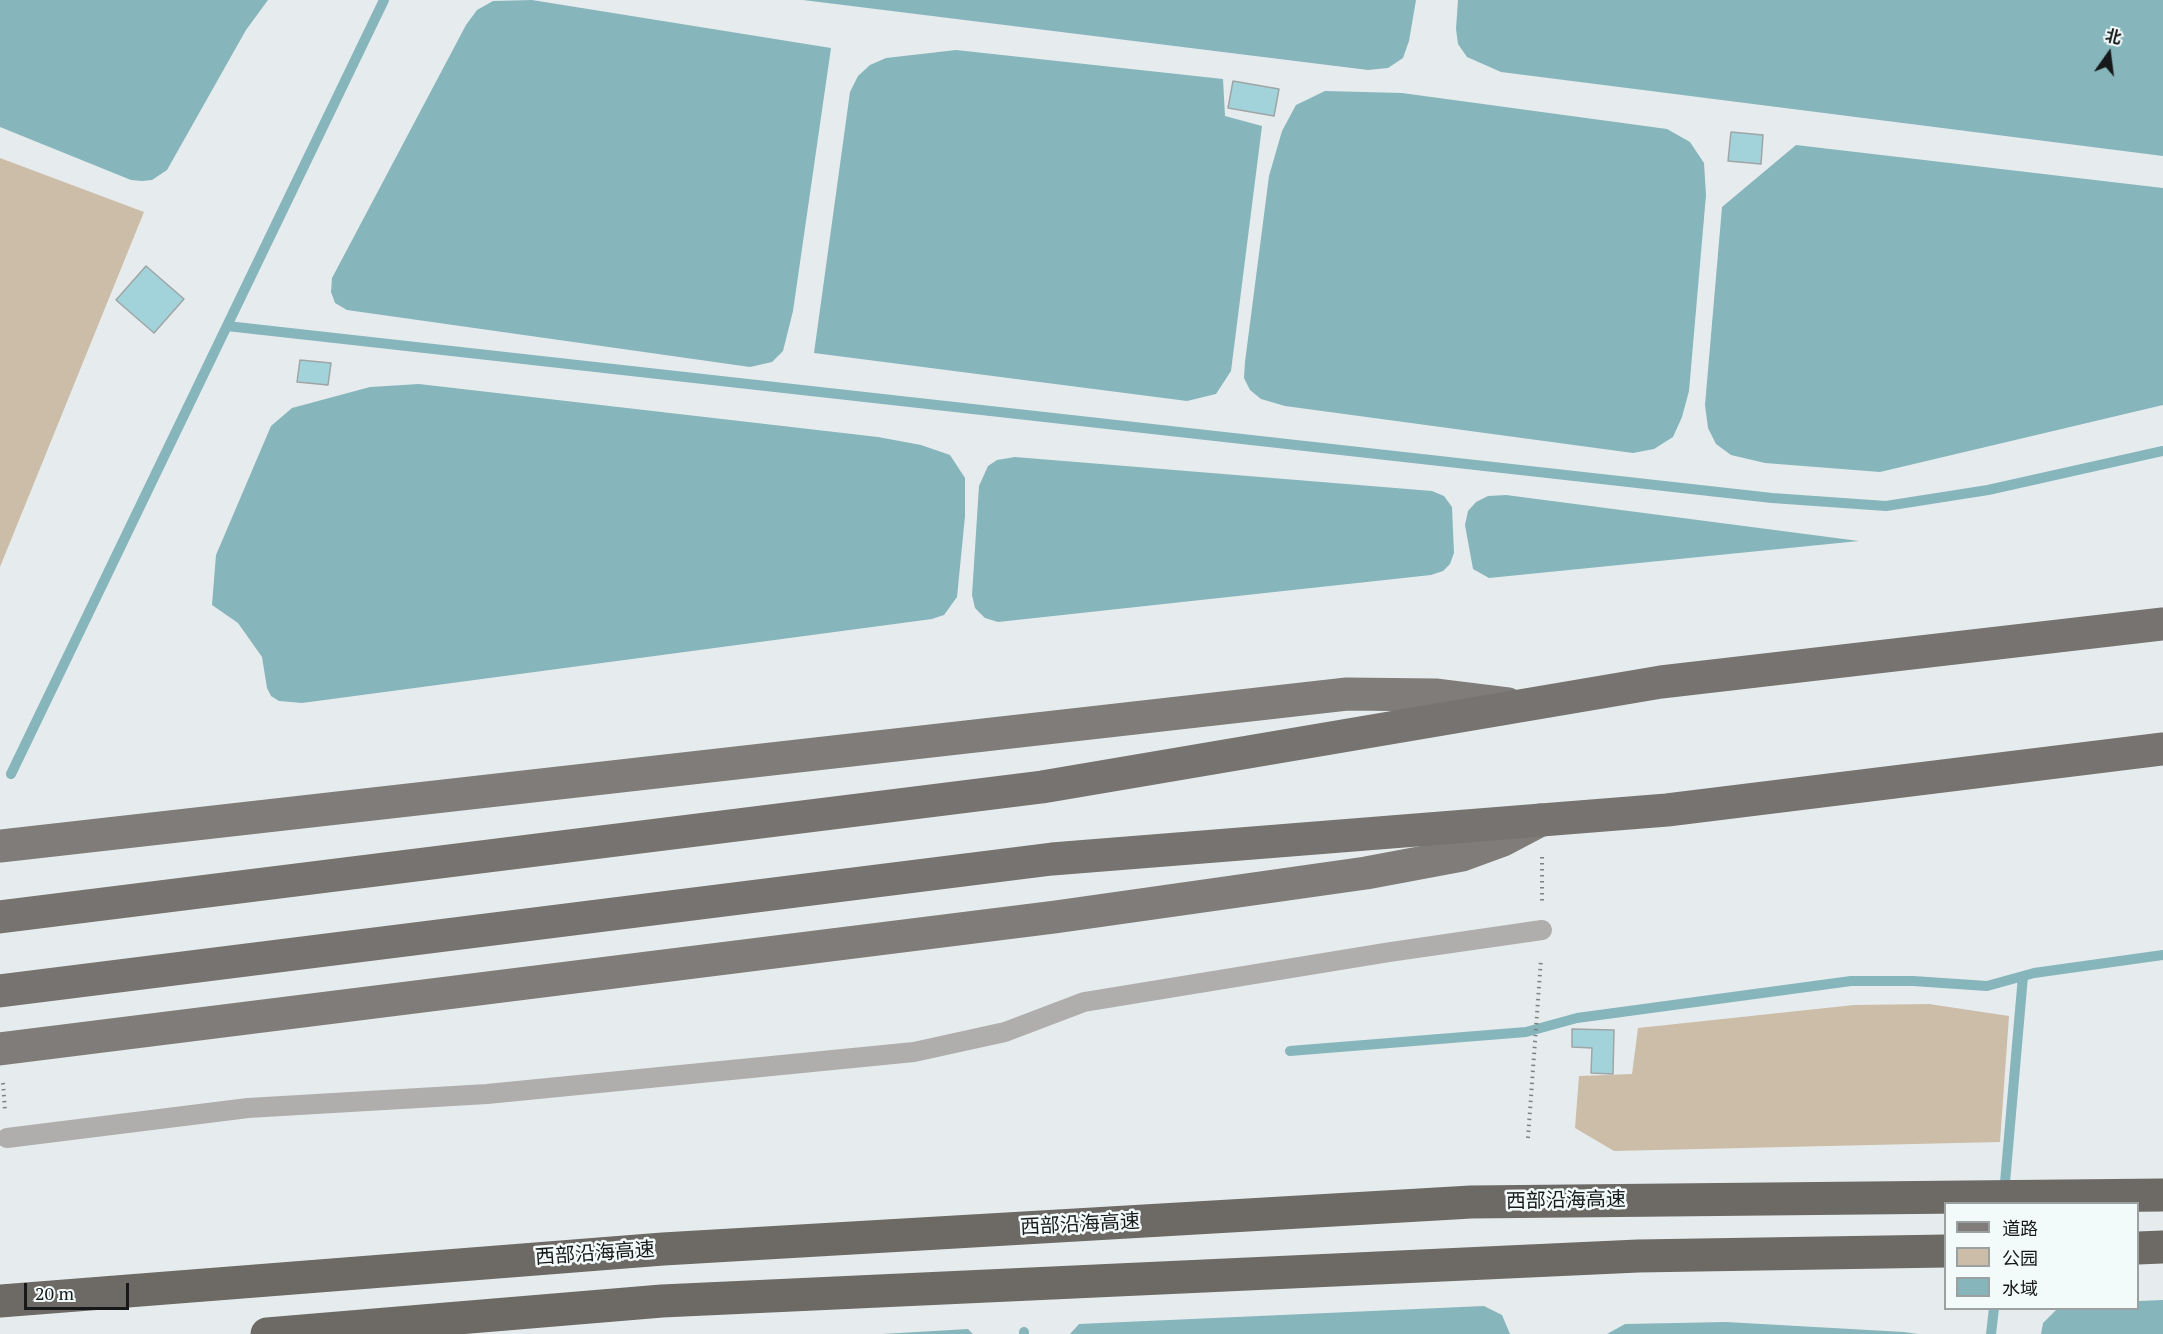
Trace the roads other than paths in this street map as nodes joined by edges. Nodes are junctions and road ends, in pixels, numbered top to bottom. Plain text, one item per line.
1 (2163, 624) edge
2 (1519, 705) junction
3 (2163, 749) edge
4 (1541, 820) junction
5 (0, 846) edge
6 (0, 917) edge
7 (1542, 930) road end
8 (0, 991) edge
9 (0, 1049) edge
10 (7, 1138) road end
11 (2163, 1195) edge
12 (2163, 1247) edge
13 (2139, 1248) edge
14 (1944, 1251) edge
15 (0, 1301) edge
16 (267, 1334) edge

1 - 2 highway
2 - 5 main road
2 - 6 highway
3 - 4 highway
4 - 8 highway
4 - 9 main road
7 - 10 lane
11 - 15 highway, 西部沿海高速
12 - 13 highway
14 - 16 highway

